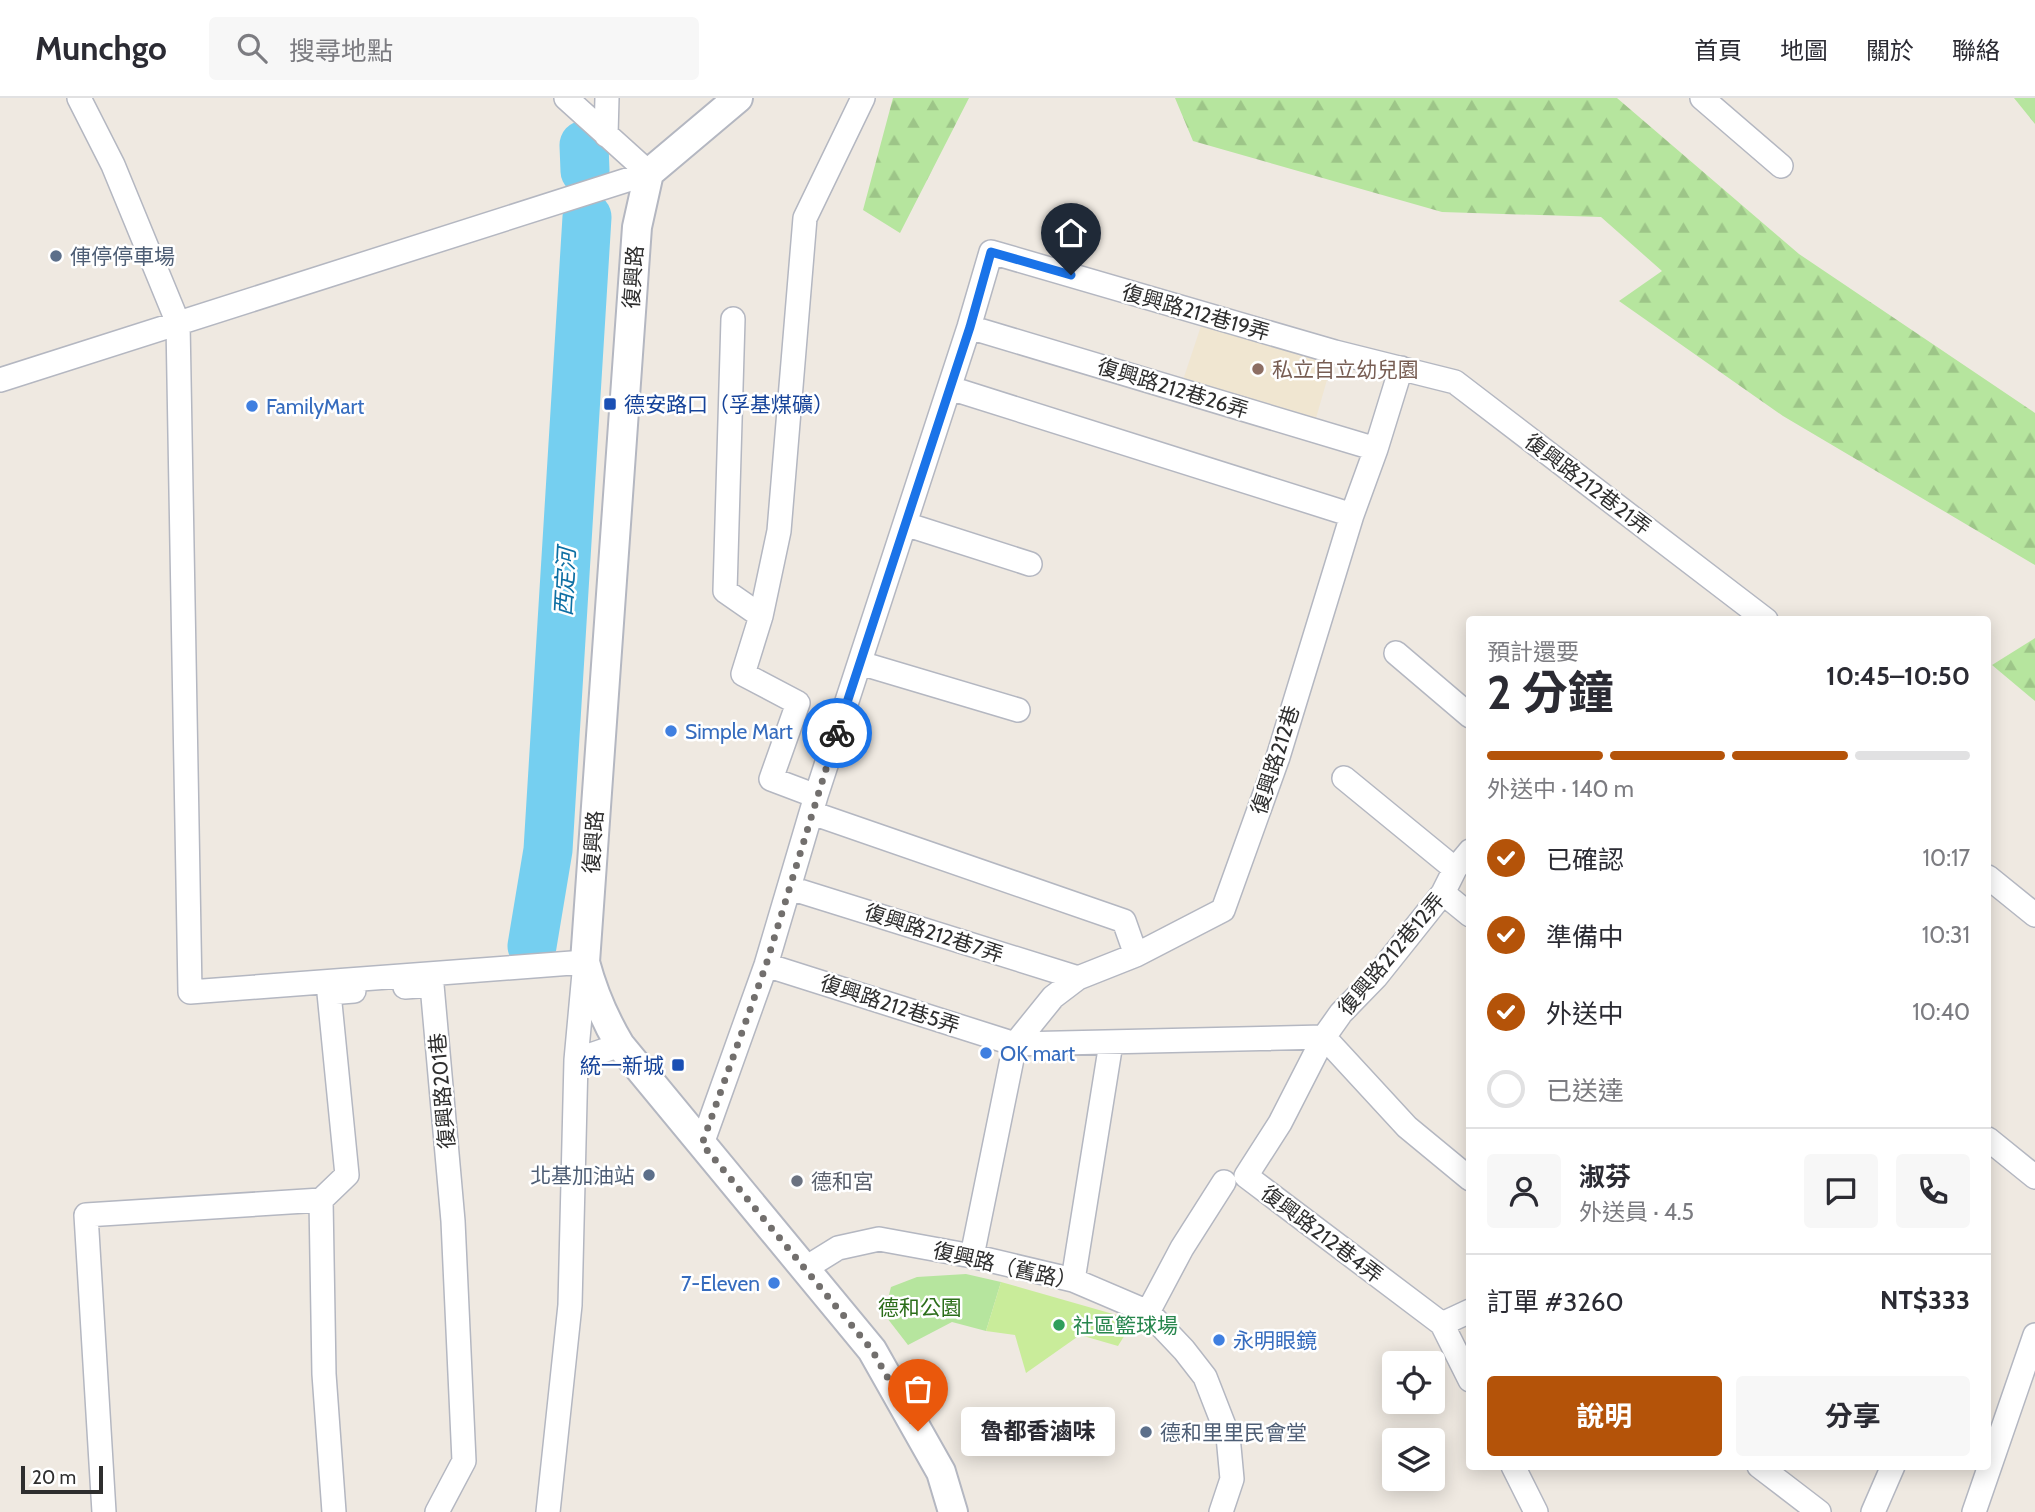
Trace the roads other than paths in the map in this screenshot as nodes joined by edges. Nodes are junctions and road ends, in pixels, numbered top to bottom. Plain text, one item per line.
1 (79, 98) edge
2 (566, 98) edge
3 (607, 98) edge
4 (738, 98) edge
5 (863, 98) edge
6 (1702, 98) edge
7 (606, 135) junction
8 (1781, 166) dead end
9 (649, 173) junction
10 (733, 319) dead end
11 (178, 323) junction
12 (970, 327) junction
13 (1401, 368) junction
14 (0, 380) edge
15 (950, 388) junction
16 (1377, 449) junction
17 (1352, 515) junction
18 (905, 524) junction
19 (1030, 564) dead end
20 (761, 616) junction
21 (1761, 616) edge
22 (1396, 653) dead end
23 (860, 663) junction
24 (1018, 710) dead end
25 (1466, 713) edge
26 (1344, 778) dead end
27 (814, 804) junction
28 (1466, 856) edge
29 (1455, 869) junction
30 (1991, 879) edge
31 (790, 888) junction
32 (1443, 893) junction
33 (1466, 912) edge
34 (2035, 915) edge
35 (1136, 955) junction
36 (585, 962) junction
37 (766, 965) junction
38 (1078, 978) junction
39 (1324, 1037) junction
40 (1111, 1043) junction
41 (1015, 1044) junction
42 (620, 1045) junction
43 (576, 1060) junction
44 (1991, 1141) edge
45 (702, 1144) junction
46 (1466, 1176) edge
47 (2035, 1177) edge
48 (1224, 1182) dead end
49 (321, 1200) junction
50 (972, 1256) junction
51 (804, 1269) junction
52 (1073, 1280) junction
53 (1148, 1312) junction
54 (1466, 1313) edge
55 (1442, 1324) junction
56 (2035, 1335) edge
57 (1466, 1372) edge
58 (1991, 1463) edge
59 (1515, 1470) edge
60 (1764, 1470) edge
61 (1891, 1470) edge
62 (1988, 1470) edge
63 (104, 1512) edge
64 (334, 1512) edge
65 (437, 1512) edge
66 (548, 1512) edge
67 (953, 1512) edge
68 (1221, 1512) edge
69 (1536, 1512) edge
70 (1819, 1512) edge
71 (1873, 1512) edge
72 (1974, 1512) edge

1 - 11 street
2 - 7 street
3 - 7 street
4 - 9 street
5 - 20 street
6 - 8 street
7 - 9 street
9 - 11 street
9 - 36 street, 復興路
10 - 20 street
11 - 14 street
11 - 36 street
12 - 13 street, 復興路212巷19弄
12 - 15 street
12 - 16 street, 復興路212巷26弄
13 - 16 street, 復興路212巷
13 - 21 street, 復興路212巷21弄
15 - 17 street
15 - 18 street
16 - 17 street, 復興路212巷
17 - 35 street, 復興路212巷
18 - 19 street
18 - 23 street
20 - 27 street
22 - 25 street
23 - 24 street
23 - 27 street
26 - 29 street, 復興路212巷12弄
27 - 31 street
27 - 35 street
28 - 29 street, 復興路212巷12弄
29 - 32 street, 復興路212巷12弄
30 - 34 street
31 - 37 street
31 - 38 street, 復興路212巷7弄
32 - 33 street
32 - 39 street, 復興路212巷12弄
35 - 38 street, 復興路212巷
36 - 42 street, 復興路
36 - 43 street
37 - 41 street, 復興路212巷5弄
37 - 45 street
38 - 41 street, 復興路212巷
39 - 40 street
39 - 46 street
39 - 55 street, 復興路212巷4弄
40 - 41 street
40 - 52 street
41 - 50 street, 復興路212巷
42 - 43 street
42 - 45 street, 復興路
43 - 66 street
44 - 47 street
45 - 51 street, 復興路
48 - 53 street
49 - 63 street
49 - 64 street
49 - 65 street, 復興路201巷
50 - 51 street, 復興路（舊路）
50 - 52 street, 復興路（舊路）
51 - 67 street, 復興路
52 - 53 street, 復興路（舊路）
53 - 68 street, 復興路（舊路）
54 - 55 street
55 - 57 street, 復興路212巷4弄
56 - 58 street
59 - 69 street
60 - 70 street
61 - 71 street
62 - 72 street

